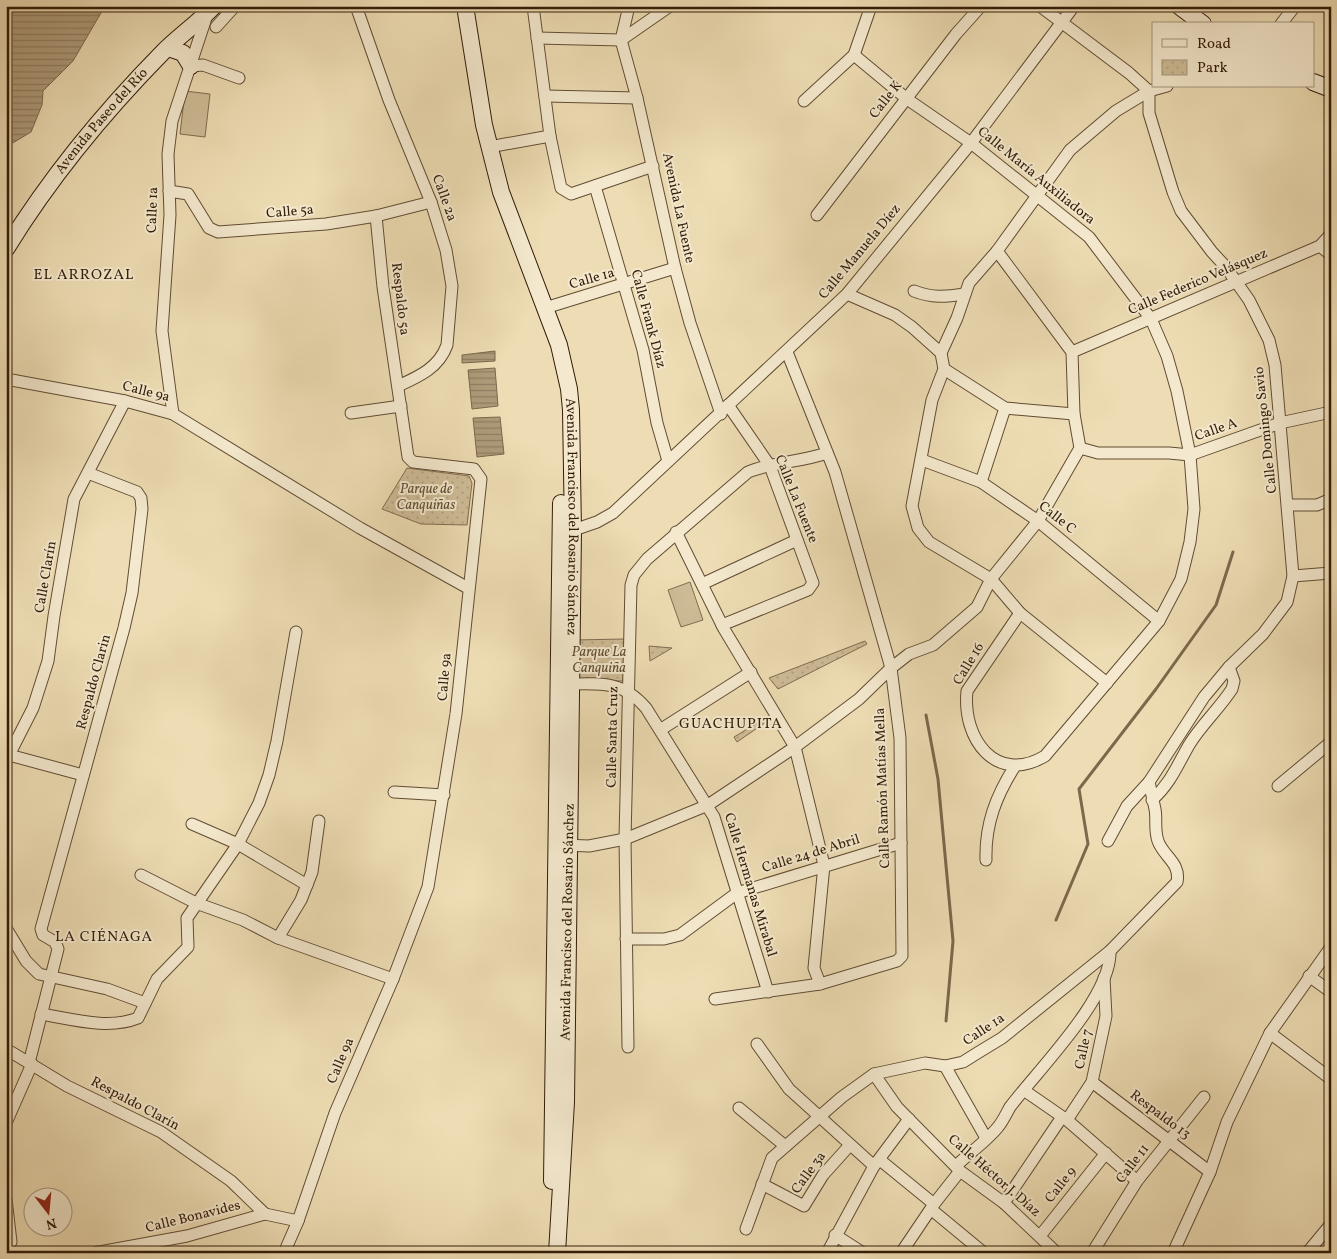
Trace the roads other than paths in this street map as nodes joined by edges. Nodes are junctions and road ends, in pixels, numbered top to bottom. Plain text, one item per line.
1 (235, 6) edge
2 (356, 6) edge
3 (457, 6) edge
4 (465, 6) edge
5 (533, 6) edge
6 (629, 6) edge
7 (670, 6) edge
8 (871, 6) edge
9 (981, 6) edge
10 (1040, 6) edge
11 (1074, 6) edge
12 (1180, 6) edge
13 (1295, 6) edge
14 (212, 15) edge
15 (1200, 22) edge
16 (1283, 22) edge
17 (1061, 23) junction
18 (536, 38) junction
19 (621, 40) junction
20 (168, 48) junction
21 (854, 55) junction
22 (191, 66) junction
23 (239, 78) dead end
24 (1314, 82) edge
25 (1160, 88) edge
26 (1331, 89) edge
27 (1149, 91) junction
28 (545, 96) junction
29 (637, 98) junction
30 (907, 99) junction
31 (804, 102) dead end
32 (550, 136) junction
33 (971, 142) junction
34 (489, 147) junction
35 (653, 166) junction
36 (595, 186) junction
37 (169, 191) junction
38 (1036, 196) junction
39 (431, 202) junction
40 (817, 215) dead end
41 (376, 216) junction
42 (1331, 234) edge
43 (1320, 246) junction
44 (6, 249) edge
45 (997, 251) junction
46 (1331, 255) edge
47 (675, 268) junction
48 (1236, 283) junction
49 (624, 285) junction
50 (914, 291) dead end
51 (847, 294) junction
52 (964, 294) junction
53 (545, 308) junction
54 (1151, 319) junction
55 (787, 352) junction
56 (1072, 352) junction
57 (941, 353) junction
58 (944, 369) junction
59 (6, 379) edge
60 (398, 386) junction
61 (125, 402) junction
62 (401, 406) junction
63 (1005, 408) junction
64 (725, 410) junction
65 (1331, 412) edge
66 (351, 413) dead end
67 (172, 414) junction
68 (1074, 414) junction
69 (1280, 424) junction
70 (1080, 448) junction
71 (827, 453) junction
72 (1190, 455) junction
73 (922, 460) junction
74 (668, 461) junction
75 (770, 466) junction
76 (88, 473) junction
77 (982, 482) junction
78 (1331, 499) edge
79 (1288, 505) junction
80 (1038, 520) junction
81 (567, 532) junction
82 (676, 532) junction
83 (797, 540) junction
84 (1331, 573) edge
85 (1293, 576) junction
86 (992, 579) junction
87 (702, 584) junction
88 (468, 588) junction
89 (1020, 613) junction
90 (1159, 621) junction
91 (722, 625) junction
92 (296, 632) dead end
93 (1229, 667) junction
94 (891, 668) junction
95 (752, 672) junction
96 (1107, 683) junction
97 (571, 684) junction
98 (629, 692) junction
99 (660, 730) junction
100 (1331, 742) edge
101 (795, 747) junction
102 (8, 758) edge
103 (1015, 766) junction
104 (83, 775) junction
105 (1149, 782) junction
106 (1278, 786) dead end
107 (394, 792) dead end
108 (444, 795) junction
109 (1152, 800) junction
110 (708, 805) junction
111 (320, 821) dead end
112 (192, 824) dead end
113 (626, 838) junction
114 (1108, 841) dead end
115 (901, 843) junction
116 (238, 844) junction
117 (563, 845) junction
118 (986, 860) dead end
119 (824, 864) junction
120 (141, 876) dead end
121 (307, 885) junction
122 (737, 893) junction
123 (196, 903) junction
124 (6, 928) edge
125 (278, 938) junction
126 (626, 939) junction
127 (1331, 947) edge
128 (1110, 951) junction
129 (1309, 976) junction
130 (50, 977) junction
131 (1104, 978) junction
132 (393, 979) junction
133 (820, 984) junction
134 (768, 992) junction
135 (1331, 992) edge
136 (715, 999) dead end
137 (145, 1003) junction
138 (41, 1014) junction
139 (1270, 1033) junction
140 (757, 1044) dead end
141 (628, 1047) dead end
142 (6, 1049) edge
143 (30, 1064) junction
144 (945, 1066) junction
145 (874, 1074) junction
146 (1331, 1079) edge
147 (1092, 1082) junction
148 (1025, 1090) junction
149 (1204, 1097) dead end
150 (739, 1108) dead end
151 (820, 1116) junction
152 (1064, 1118) junction
153 (909, 1119) junction
154 (6, 1123) edge
155 (986, 1138) junction
156 (1170, 1140) junction
157 (850, 1144) junction
158 (784, 1145) junction
159 (1106, 1153) junction
160 (877, 1163) junction
161 (958, 1168) junction
162 (1210, 1172) junction
163 (1137, 1181) junction
164 (557, 1182) junction
165 (762, 1184) junction
166 (6, 1199) edge
167 (1004, 1203) junction
168 (933, 1207) junction
169 (265, 1214) junction
170 (298, 1220) junction
171 (1331, 1224) edge
172 (746, 1229) dead end
173 (835, 1236) junction
174 (1040, 1236) junction
175 (10, 1246) edge
176 (94, 1253) edge
177 (284, 1253) edge
178 (547, 1253) edge
179 (557, 1253) edge
180 (827, 1253) edge
181 (863, 1253) edge
182 (901, 1253) edge
183 (984, 1253) edge
184 (1057, 1253) edge
185 (1092, 1253) edge
186 (1173, 1253) edge
187 (1307, 1253) edge

1 - 14 street
2 - 39 street, Calle 2a
3 - 81 main road, Avenida Francisco del Rosario Sánchez
4 - 34 main road, Avenida Francisco del Rosario Sánchez
5 - 18 street
6 - 19 street, Avenida La Fuente
7 - 19 street
8 - 21 street
9 - 30 street, Calle K
10 - 17 street
11 - 17 street, Calle Manuela Díez
12 - 15 main road
13 - 16 street
14 - 20 main road, Avenida Paseo del Río
14 - 22 street, Calle 1a
17 - 27 street
17 - 33 street, Calle Manuela Díez
18 - 19 street
18 - 28 street
19 - 29 street, Avenida La Fuente
20 - 22 main road
20 - 44 main road, Avenida Paseo del Río
21 - 30 street, Calle María Auxiliadora
21 - 31 street
22 - 23 street
22 - 37 street, Calle 1a
24 - 26 main road
25 - 27 street
27 - 38 street
27 - 48 street, Calle Domingo Savio
28 - 29 street
28 - 32 street
29 - 35 street, Avenida La Fuente
30 - 33 street, Calle María Auxiliadora
30 - 40 street, Calle K
32 - 34 street
32 - 36 street
33 - 38 street, Calle María Auxiliadora
33 - 51 street, Calle Manuela Díez
34 - 53 main road, Avenida Francisco del Rosario Sánchez
35 - 36 street
35 - 47 street, Avenida La Fuente
36 - 49 street, Calle Frank Díaz
37 - 41 street, Calle 5a
37 - 67 street, Calle 1a
38 - 45 street
38 - 54 street, Calle María Auxiliadora
39 - 41 street, Calle 5a
39 - 60 street, Calle 2a
41 - 60 street, Respaldo 5a
42 - 43 street, Calle Federico Velásquez
43 - 46 street
43 - 48 street, Calle Federico Velásquez
45 - 52 street
45 - 56 street
47 - 49 street, Calle 1a
47 - 64 street, Avenida La Fuente
48 - 54 street, Calle Federico Velásquez
48 - 69 street, Calle Domingo Savio
49 - 53 street, Calle 1a
49 - 74 street, Calle Frank Díaz
50 - 52 street
51 - 55 street, Calle Manuela Díez
51 - 57 street
52 - 57 street
53 - 81 main road, Avenida Francisco del Rosario Sánchez
54 - 56 street, Calle Federico Velásquez
54 - 72 street, Calle María Auxiliadora
55 - 64 street, Calle Manuela Díez
55 - 71 street, Calle Ramón Matías Mella
56 - 68 street
57 - 58 street
58 - 63 street
58 - 73 street
59 - 61 street, Calle 9a
60 - 62 street, Respaldo 5a
61 - 67 street, Calle 9a
61 - 76 street, Calle Clarín
62 - 66 street
62 - 88 street, Respaldo 5a
63 - 68 street
63 - 77 street
64 - 74 street, Calle Manuela Díez
64 - 75 street, Calle La Fuente
65 - 69 street, Calle A
67 - 88 street, Calle 9a
68 - 70 street
69 - 72 street, Calle A
69 - 79 street, Calle Domingo Savio
70 - 72 street, Calle A
70 - 80 street
71 - 75 street, Calle Santa Cruz
71 - 94 street, Calle Ramón Matías Mella
72 - 90 street, Calle María Auxiliadora
73 - 77 street, Calle C
73 - 86 street
74 - 81 street, Calle Manuela Díez
75 - 82 street, Calle Santa Cruz
75 - 83 street, Calle La Fuente
76 - 102 street, Calle Clarín
76 - 104 street, Respaldo Clarin
77 - 80 street, Calle C
78 - 79 street
79 - 85 street, Calle Domingo Savio
80 - 86 street
80 - 90 street, Calle C
81 - 97 main road, Avenida Francisco del Rosario Sánchez
81 - 117 main road, Avenida Francisco del Rosario Sánchez
82 - 87 street
82 - 98 street, Calle Santa Cruz
83 - 87 street
83 - 91 street, Calle La Fuente
84 - 85 street
85 - 93 street, Calle Domingo Savio
86 - 89 street
86 - 94 street
87 - 91 street
88 - 108 street, Calle 9a
89 - 96 street
89 - 103 street, Calle 16
90 - 96 street, Calle María Auxiliadora
91 - 95 street
92 - 116 street
93 - 105 street, Calle Domingo Savio
93 - 109 street
94 - 101 street
94 - 115 street, Calle Ramón Matías Mella
95 - 99 street
95 - 101 street
96 - 103 street
97 - 98 street, Calle Hermanas Mirabal
97 - 117 main road, Avenida Francisco del Rosario Sánchez
98 - 99 street, Calle Hermanas Mirabal
98 - 113 street, Calle Santa Cruz
99 - 110 street, Calle Hermanas Mirabal
100 - 106 street
101 - 110 street
101 - 119 street
102 - 104 street
103 - 118 street
104 - 130 street, Respaldo Clarin
105 - 109 street
105 - 114 street, Calle Domingo Savio
107 - 108 street
108 - 132 street, Calle 9a
109 - 128 street, Calle 1a
110 - 113 street
110 - 122 street, Calle Hermanas Mirabal
111 - 121 street
112 - 116 street
113 - 117 street
113 - 126 street, Calle Santa Cruz
115 - 119 street, Calle 24 de Abril
115 - 133 street, Calle Ramón Matías Mella
116 - 121 street
116 - 123 street
117 - 164 main road, Avenida Francisco del Rosario Sánchez
119 - 122 street, Calle 24 de Abril
119 - 133 street
120 - 123 street
121 - 125 street
122 - 126 street, Calle 24 de Abril
122 - 134 street, Calle Hermanas Mirabal
123 - 125 street
123 - 137 street
124 - 130 street
125 - 132 street
126 - 141 street, Calle Santa Cruz
127 - 129 street
128 - 131 street
128 - 144 street, Calle 1a
129 - 135 street
129 - 139 street
130 - 137 street
130 - 138 street
131 - 147 street, Calle 7
131 - 148 street
132 - 170 street, Calle 9a
133 - 134 street, Calle Ramón Matías Mella
134 - 136 street, Calle Ramón Matías Mella
137 - 138 street
138 - 143 street
139 - 146 street
139 - 162 street
140 - 151 street
142 - 143 street, Respaldo Clarín
143 - 154 street
143 - 169 street, Respaldo Clarín
144 - 145 street, Calle 1a
144 - 155 street
145 - 151 street, Calle 1a
145 - 153 street, Calle Héctor J. Díaz
147 - 152 street, Calle 7
147 - 156 street, Respaldo 13
148 - 152 street
148 - 155 street
149 - 156 street, Calle 11
150 - 158 street
151 - 157 street
151 - 158 street, Calle 1a
152 - 159 street
152 - 167 street, Calle 7
153 - 160 street
153 - 161 street, Calle Héctor J. Díaz
155 - 161 street
156 - 162 street, Respaldo 13
156 - 163 street, Calle 11
157 - 160 street
157 - 165 street, Calle 3a
158 - 165 street, Calle 1a
159 - 163 street
159 - 174 street, Calle 9
160 - 168 street
160 - 173 street
161 - 167 street, Calle Héctor J. Díaz
161 - 168 street
162 - 186 street
163 - 185 street, Calle 11
164 - 178 main road, Avenida Francisco del Rosario Sánchez
164 - 179 main road, Avenida Francisco del Rosario Sánchez
165 - 172 street, Calle 1a
166 - 175 street
167 - 174 street, Calle Héctor J. Díaz
168 - 182 street
168 - 183 street
169 - 170 street, Calle Bonavides
169 - 176 street, Calle Bonavides
170 - 177 street, Calle 9a
171 - 187 street
173 - 180 street
173 - 181 street
174 - 184 street, Calle Héctor J. Díaz

